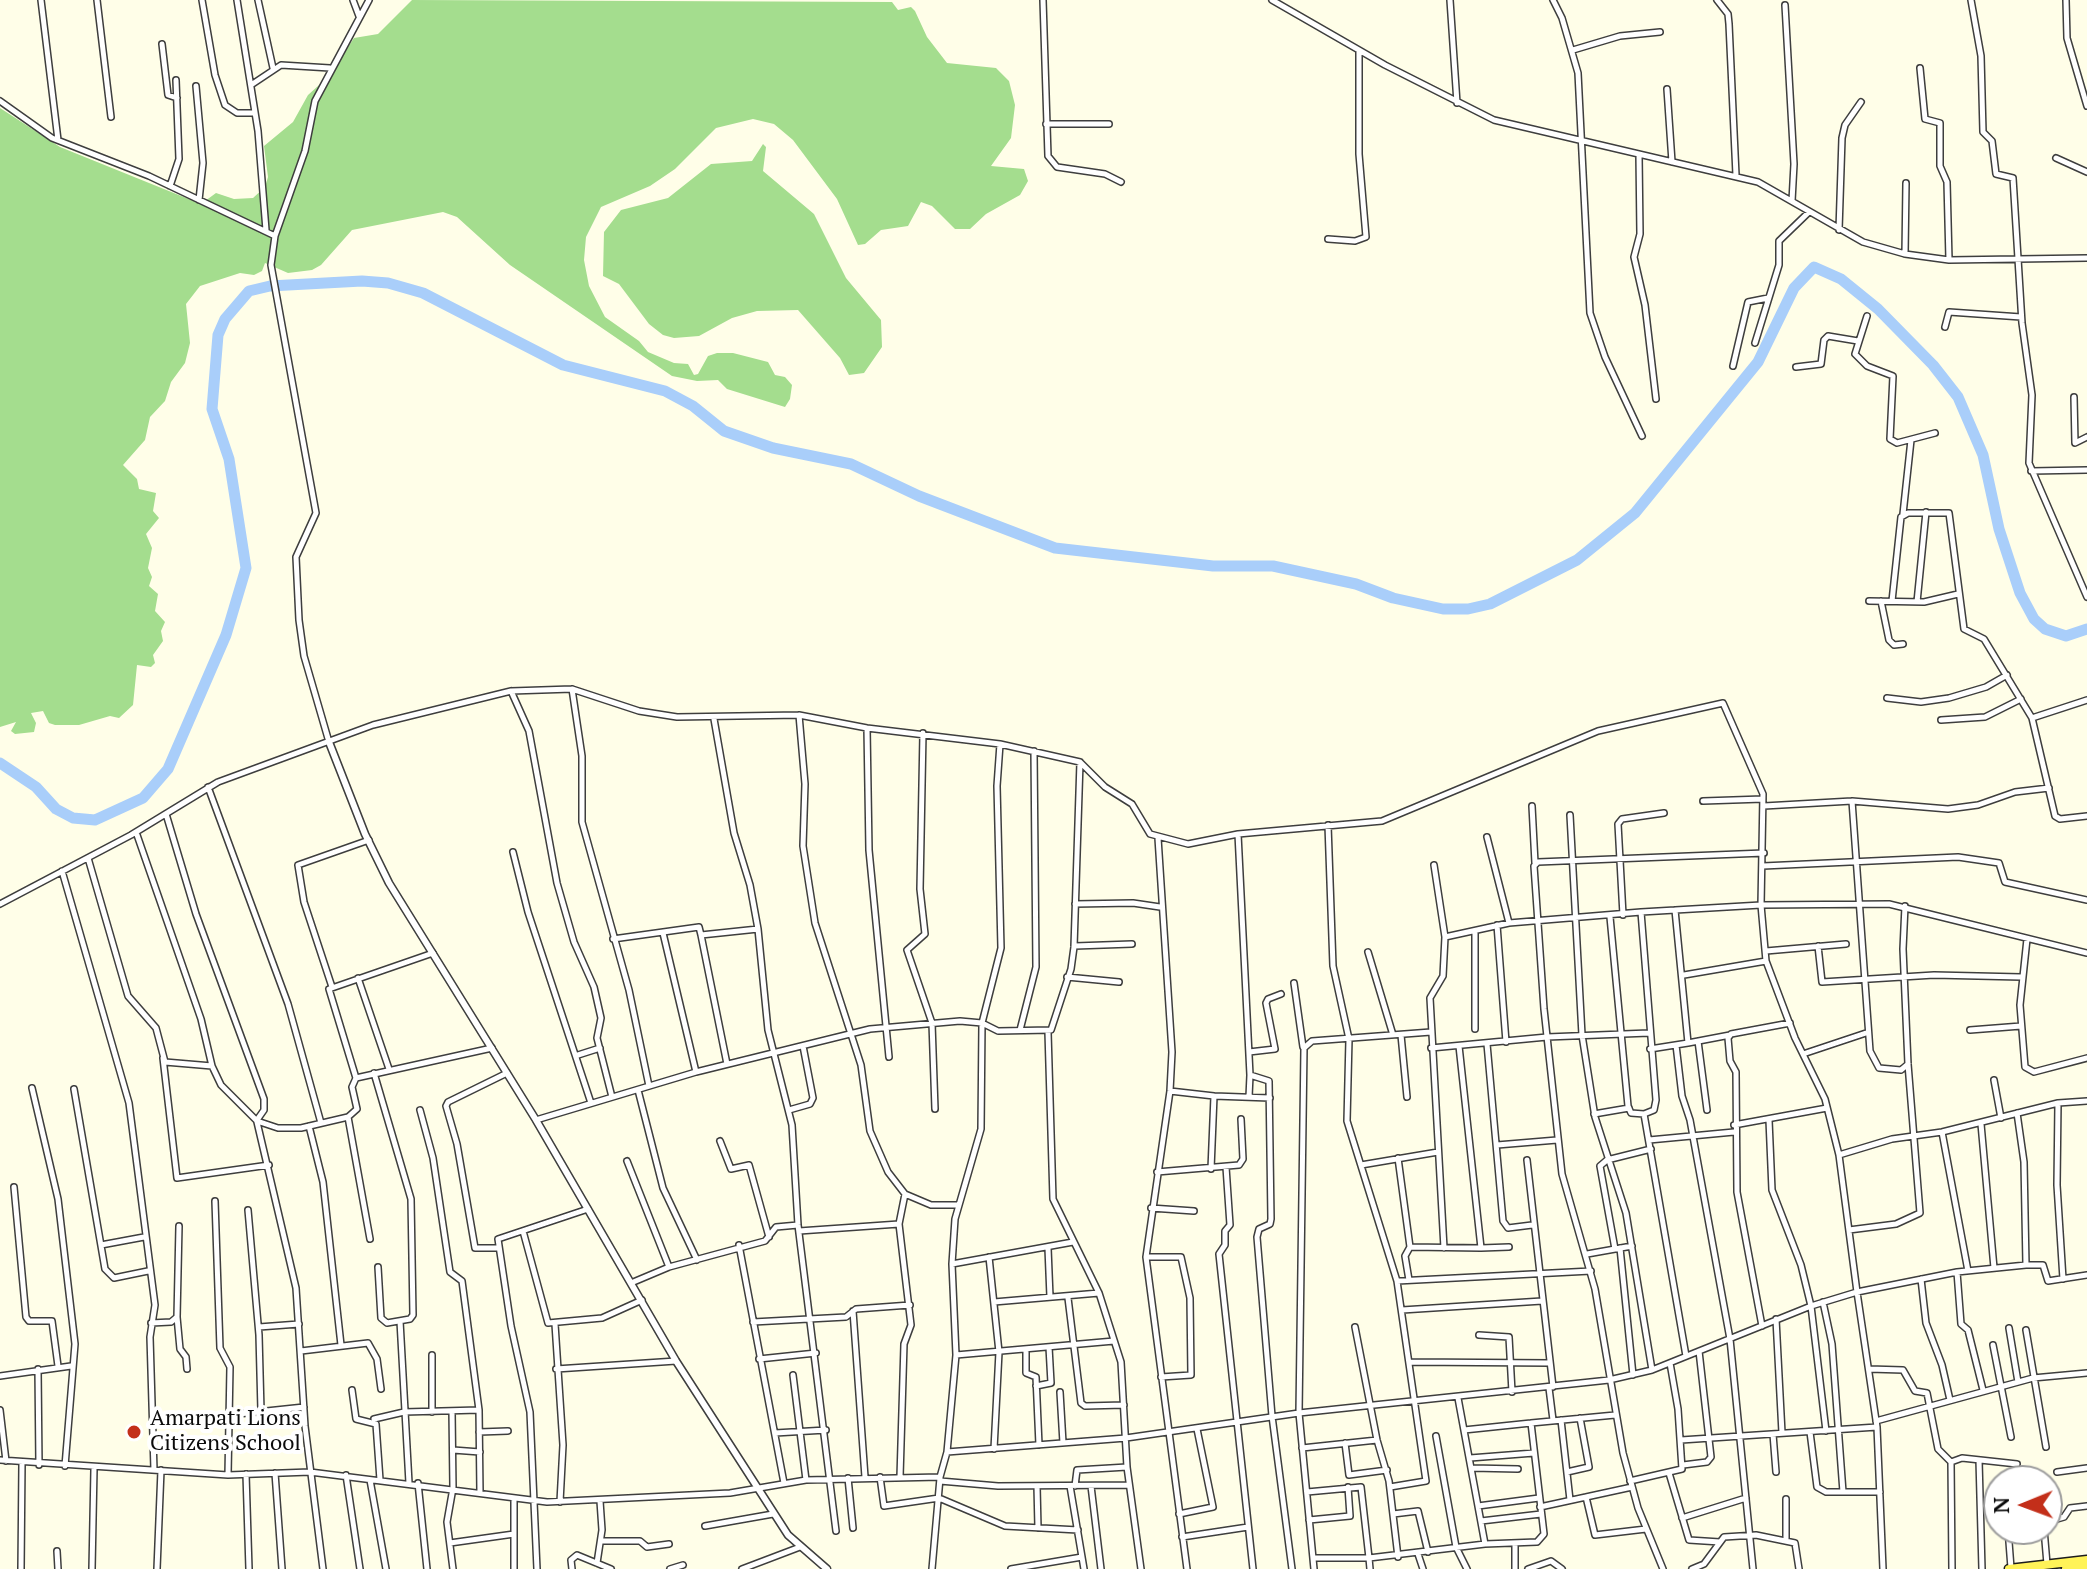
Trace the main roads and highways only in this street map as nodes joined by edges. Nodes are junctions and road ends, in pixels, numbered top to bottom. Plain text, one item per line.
1 (2087, 1560) edge
2 (2087, 1567) edge
3 (2010, 1569) edge
4 (2066, 1569) edge

1 - 3 main road
2 - 4 main road

